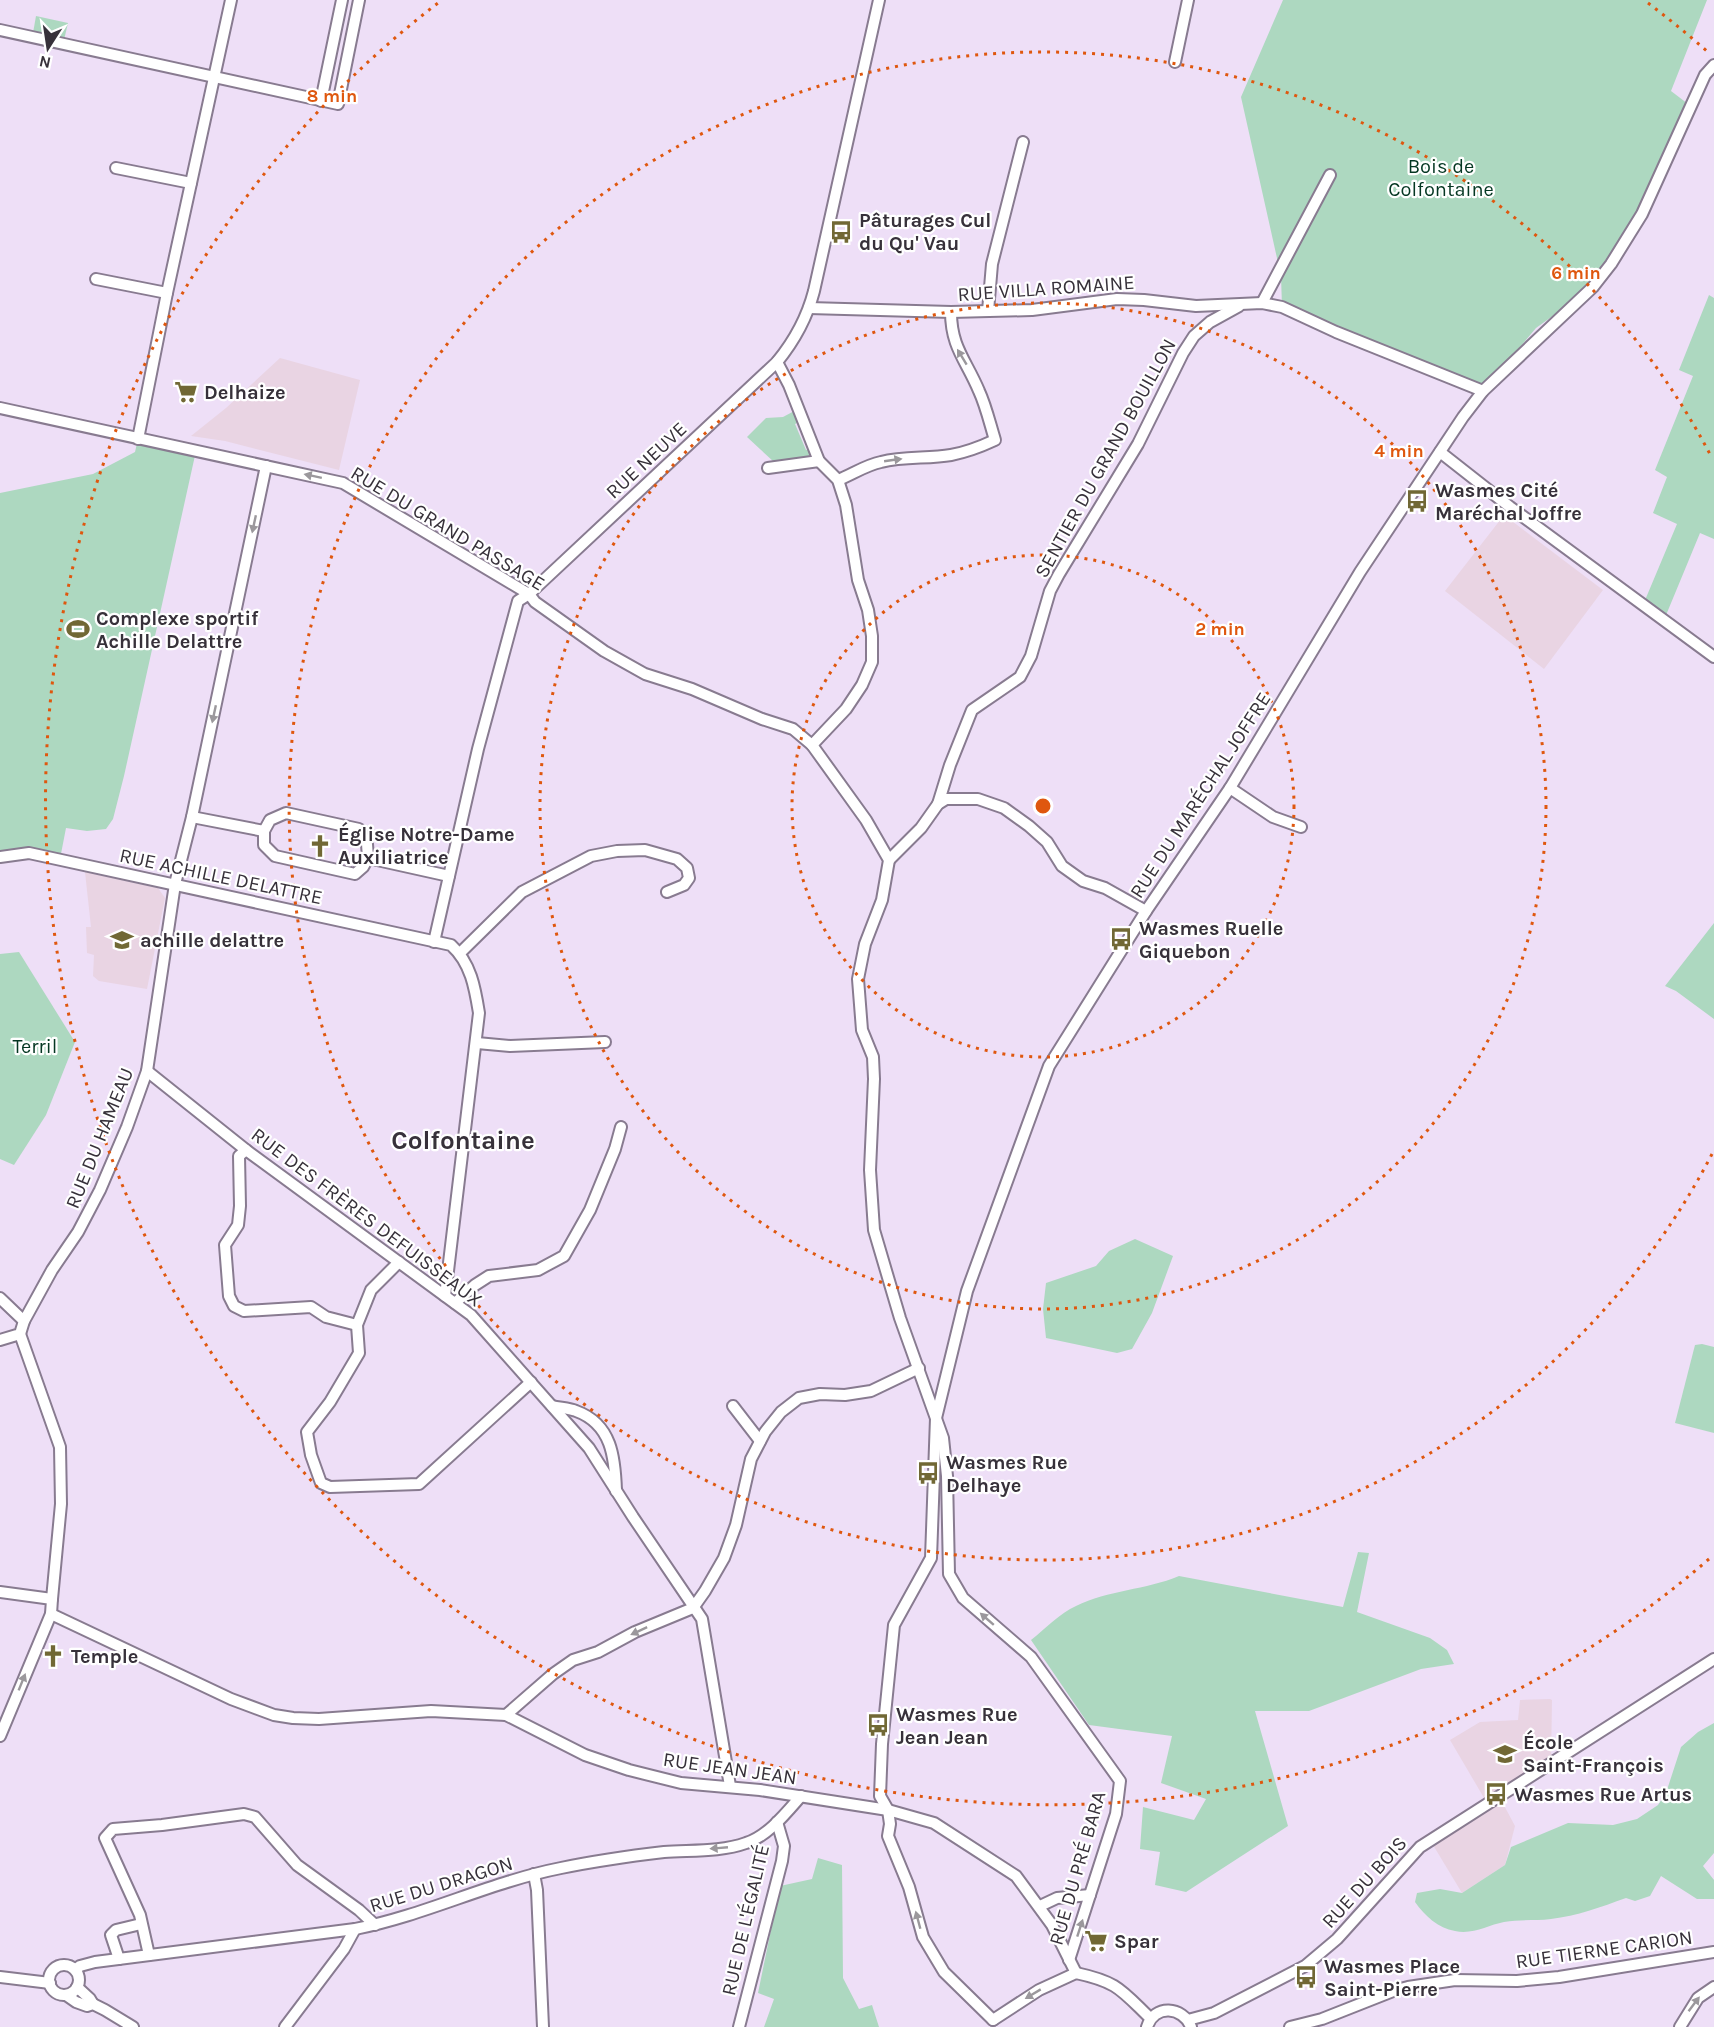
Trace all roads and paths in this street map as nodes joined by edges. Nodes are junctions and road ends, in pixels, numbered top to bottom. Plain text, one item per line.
1 (231, 0) edge
2 (342, 0) edge
3 (359, 0) edge
4 (879, 0) edge
5 (1188, 0) edge
6 (0, 30) edge
7 (1174, 62) dead end
8 (1714, 65) edge
9 (213, 77) junction
10 (1710, 77) edge
11 (321, 101) junction
12 (1023, 142) dead end
13 (116, 168) dead end
14 (1330, 175) dead end
15 (191, 183) junction
16 (96, 279) dead end
17 (167, 293) junction
18 (1247, 303) junction
19 (1262, 303) junction
20 (809, 308) junction
21 (988, 311) junction
22 (951, 312) junction
23 (777, 362) junction
24 (1483, 392) junction
25 (0, 408) edge
26 (138, 439) junction
27 (1440, 452) junction
28 (819, 461) junction
29 (266, 466) junction
30 (768, 468) dead end
31 (838, 480) junction
32 (529, 594) junction
33 (1714, 657) edge
34 (812, 745) junction
35 (1230, 788) junction
36 (938, 804) junction
37 (192, 817) junction
38 (1301, 828) dead end
39 (264, 831) junction
40 (0, 857) edge
41 (368, 858) junction
42 (889, 860) junction
43 (449, 876) junction
44 (175, 884) junction
45 (667, 892) dead end
46 (1146, 911) junction
47 (434, 942) junction
48 (460, 953) junction
49 (605, 1042) dead end
50 (477, 1043) junction
51 (147, 1071) junction
52 (621, 1126) dead end
53 (246, 1150) junction
54 (399, 1262) junction
55 (446, 1296) junction
56 (0, 1298) edge
57 (455, 1303) junction
58 (24, 1322) junction
59 (357, 1325) junction
60 (20, 1334) junction
61 (0, 1340) edge
62 (920, 1368) junction
63 (531, 1382) junction
64 (552, 1406) junction
65 (732, 1406) dead end
66 (936, 1418) junction
67 (760, 1441) junction
68 (616, 1491) junction
69 (0, 1592) edge
70 (52, 1599) junction
71 (693, 1608) junction
72 (51, 1614) junction
73 (1714, 1659) edge
74 (506, 1715) junction
75 (0, 1736) edge
76 (730, 1786) junction
77 (801, 1796) junction
78 (888, 1810) junction
79 (777, 1822) junction
80 (534, 1874) junction
81 (1090, 1895) junction
82 (1040, 1906) junction
83 (141, 1924) junction
84 (375, 1925) junction
85 (355, 1929) junction
86 (1714, 1952) edge
87 (149, 1955) junction
88 (119, 1959) junction
89 (1069, 1960) junction
90 (75, 1970) junction
91 (1076, 1973) junction
92 (1, 1977) edge
93 (50, 1983) junction
94 (77, 1987) junction
95 (1714, 1987) edge
96 (66, 1995) junction
97 (93, 2004) junction
98 (992, 2023) edge
99 (1149, 2023) edge
100 (1189, 2023) edge
101 (133, 2027) edge
102 (285, 2027) edge
103 (543, 2027) edge
104 (739, 2027) edge
105 (1290, 2027) edge
106 (1680, 2027) edge

1 - 9 street
2 - 11 street
3 - 11 street
4 - 20 street, RUE NEUVE
5 - 7 street
6 - 9 street
8 - 10 street, RUE DU MARÉCHAL JOFFRE
9 - 11 street
9 - 15 street
10 - 24 street, RUE DU MARÉCHAL JOFFRE
12 - 21 street
13 - 15 street
14 - 19 street
15 - 17 street
16 - 17 street
17 - 26 street
18 - 19 street, RUE VILLA ROMAINE
18 - 21 street, RUE VILLA ROMAINE
18 - 36 street, SENTIER DU GRAND BOUILLON
19 - 24 street, RUE VILLA ROMAINE
20 - 22 street, RUE VILLA ROMAINE
20 - 23 street, RUE NEUVE
21 - 22 street, RUE VILLA ROMAINE
31 -> 22 street
23 - 28 street
23 - 32 street, RUE NEUVE
24 - 27 street, RUE DU MARÉCHAL JOFFRE
25 - 26 street, RUE DU GRAND PASSAGE
26 - 29 street, RUE DU GRAND PASSAGE
27 - 33 street
27 - 35 street, RUE DU MARÉCHAL JOFFRE
28 - 30 street
28 - 31 street
32 -> 29 street, RUE DU GRAND PASSAGE
29 -> 37 street, RUE DU HAMEAU
31 - 34 street
32 - 34 street, RUE DU GRAND PASSAGE
32 - 43 street, RUE NEUVE
34 - 42 street, RUE DU GRAND PASSAGE
35 - 38 street
35 - 46 street, RUE DU MARÉCHAL JOFFRE
36 - 42 street, SENTIER DU GRAND BOUILLON
36 - 46 street
37 - 39 street
37 - 44 street, RUE DU HAMEAU
39 - 41 street
39 - 41 street
40 - 44 street, RUE ACHILLE DELATTRE
41 - 43 street
42 - 62 street, RUE DU PRÉ BARA
43 - 47 street, RUE NEUVE
44 - 47 street, RUE ACHILLE DELATTRE
44 - 51 street, RUE DU HAMEAU
45 - 48 street
46 - 66 street, RUE DU MARÉCHAL JOFFRE
47 - 48 street, RUE ACHILLE DELATTRE
48 - 50 street
49 - 50 street
50 - 55 street
51 - 53 street, RUE DES FRÈRES DEFUISSEAUX
51 - 58 street, RUE DU HAMEAU
52 - 57 street
53 - 54 street, RUE DES FRÈRES DEFUISSEAUX
53 - 59 street
54 - 55 street, RUE DES FRÈRES DEFUISSEAUX
54 - 59 street
55 - 57 street, RUE DES FRÈRES DEFUISSEAUX
56 - 58 street
57 - 63 street, RUE DES FRÈRES DEFUISSEAUX
58 - 60 street, RUE DU HAMEAU
59 - 63 street
60 - 61 street
60 - 70 street
62 - 66 street, RUE DU PRÉ BARA
62 - 67 street
63 - 64 street, RUE DES FRÈRES DEFUISSEAUX
64 - 68 street, RUE DES FRÈRES DEFUISSEAUX
64 - 68 street, RUE DES FRÈRES DEFUISSEAUX
65 - 67 street
66 - 78 street, RUE DU MARÉCHAL JOFFRE
81 -> 66 street, RUE DU PRÉ BARA
67 - 71 street
68 - 71 street, RUE DES FRÈRES DEFUISSEAUX
69 - 70 street
70 - 72 street
71 -> 74 street
71 - 76 street, RUE DES FRÈRES DEFUISSEAUX
72 - 74 street
75 -> 72 street
73 - 100 street, RUE DU BOIS
74 - 76 street, RUE JEAN JEAN
76 - 77 street, RUE JEAN JEAN
77 - 78 street, RUE JEAN JEAN
77 - 79 street, RUE DU DRAGON
78 - 82 street, RUE JEAN JEAN
98 -> 78 street, RUE DU MARÉCHAL JOFFRE
79 -> 80 street, RUE DU DRAGON
79 - 104 street, RUE DE L'ÉGALITÉ
80 - 84 street, RUE DU DRAGON
80 - 103 street
81 - 82 street
89 -> 81 street, RUE DU PRÉ BARA
82 - 89 street, RUE JEAN JEAN
83 - 84 street
83 - 87 street
83 - 88 street
84 - 85 street, RUE DU DRAGON
85 - 87 street, RUE DU DRAGON
85 - 102 street
86 - 105 street, RUE TIERNE CARION
87 - 88 street, RUE DU DRAGON
88 - 90 street, RUE DU DRAGON
89 - 91 street, RUE JEAN JEAN
90 - 93 street
90 - 94 street
91 -> 98 street
91 - 99 street
92 - 93 street
93 - 96 street
94 - 96 street
94 - 97 street
106 -> 95 street
96 - 97 street
97 - 101 street
99 - 100 street

